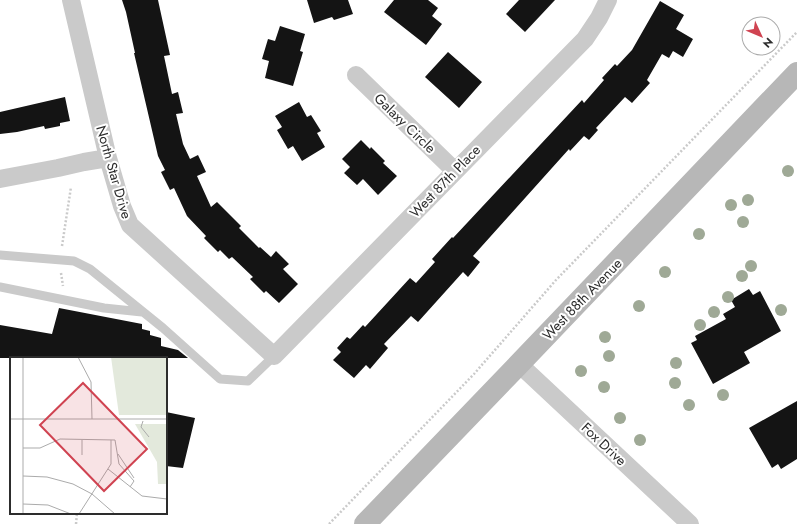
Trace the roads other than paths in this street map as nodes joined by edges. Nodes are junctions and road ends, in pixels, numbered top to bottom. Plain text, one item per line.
1 (72, 0) edge
2 (608, 0) edge
3 (797, 73) edge
4 (356, 75) dead end
5 (108, 158) junction
6 (455, 171) junction
7 (0, 179) edge
8 (0, 255) edge
9 (0, 287) edge
10 (143, 312) junction
11 (274, 356) junction
12 (519, 364) junction
13 (365, 524) edge
14 (690, 524) edge

1 - 5 street, North Star Drive
2 - 6 street, West 87th Place
3 - 12 main road, West 88th Avenue
4 - 6 street, Galaxy Circle
5 - 7 street
5 - 11 street, North Star Drive
6 - 11 street, West 87th Place
8 - 10 lane
9 - 10 lane
10 - 11 lane
12 - 13 main road, West 88th Avenue
12 - 14 street, Fox Drive

